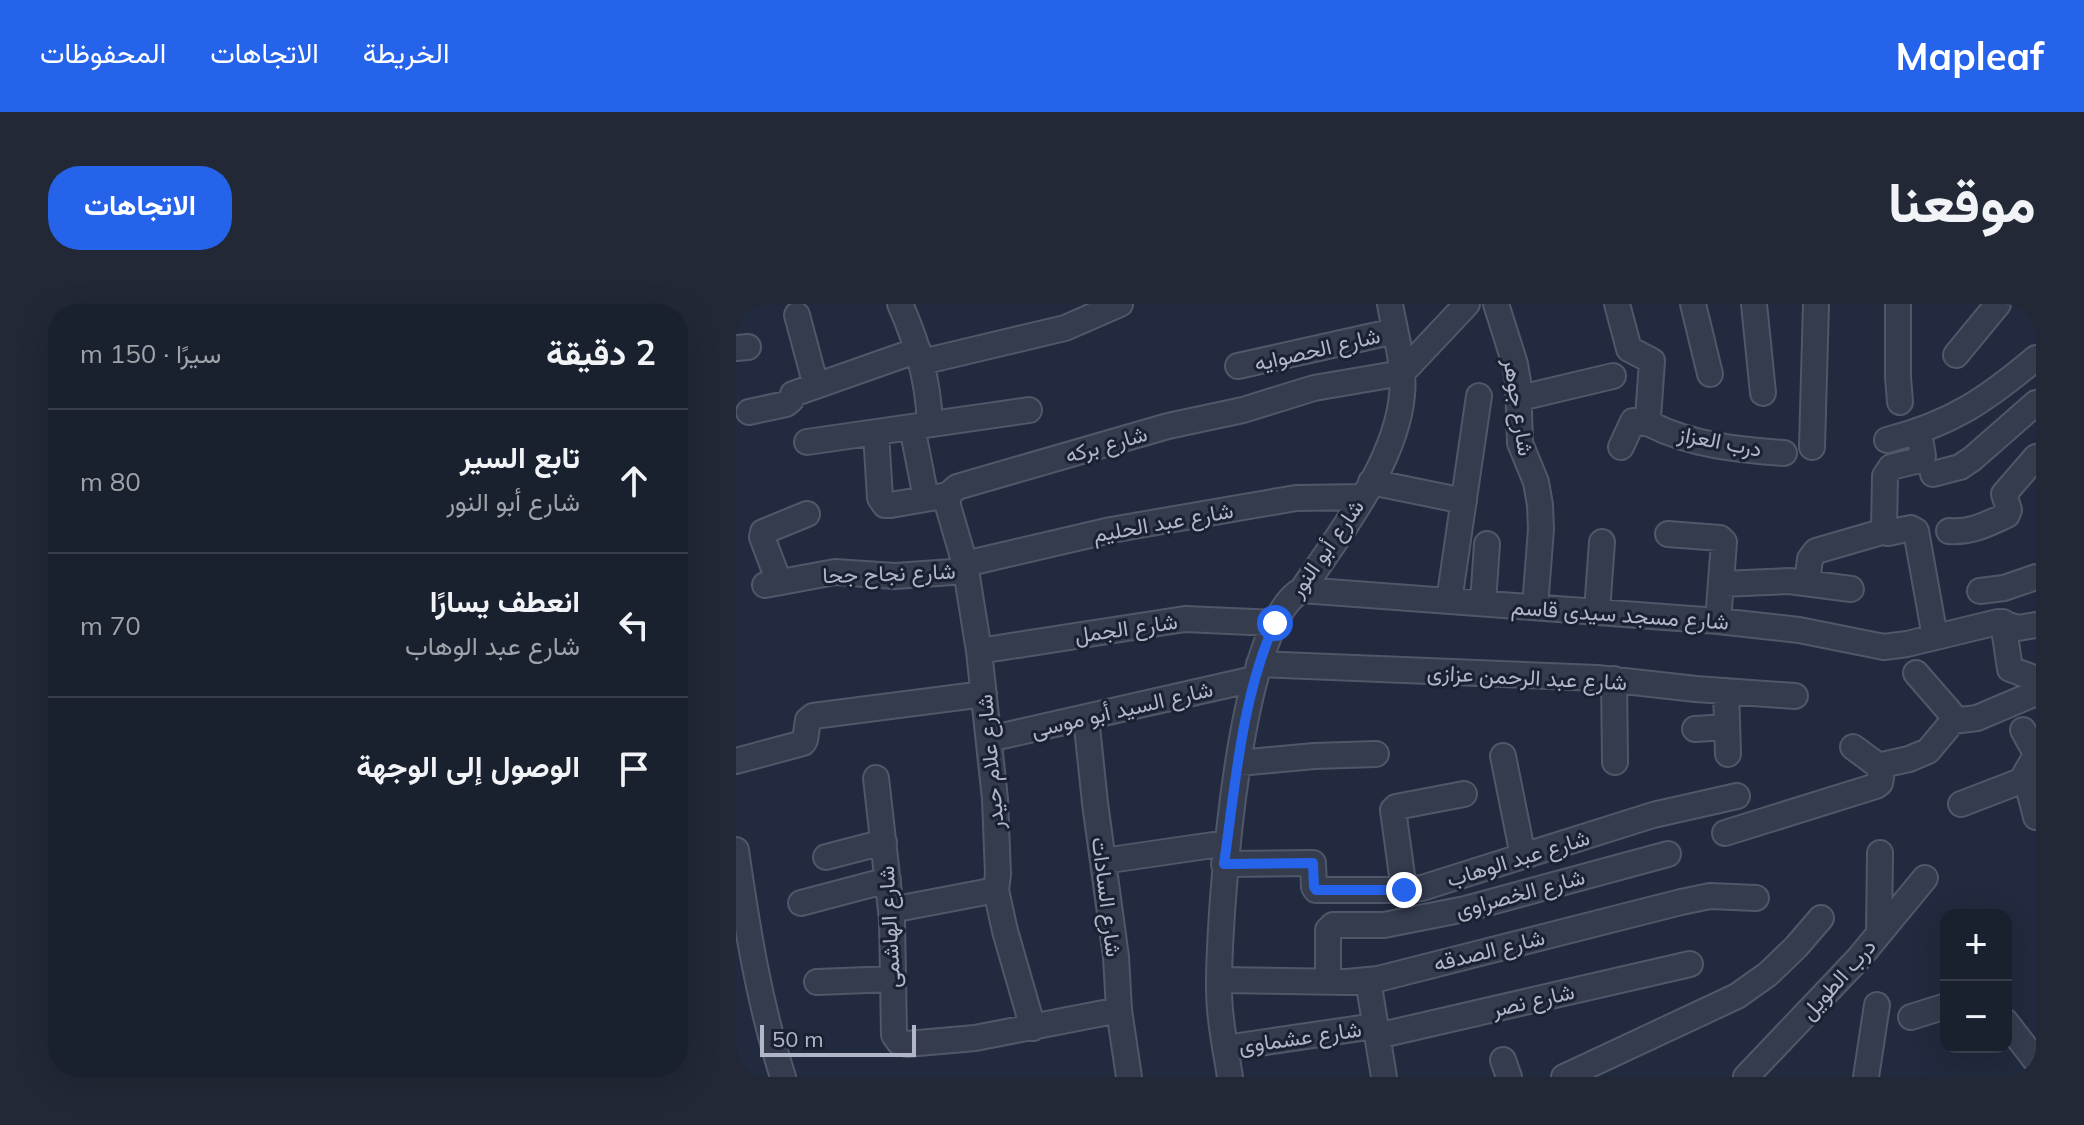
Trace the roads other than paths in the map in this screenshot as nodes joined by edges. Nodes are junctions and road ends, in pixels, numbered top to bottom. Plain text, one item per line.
1 (900, 304) edge
2 (1120, 304) edge
3 (1390, 304) edge
4 (1467, 304) edge
5 (1496, 304) edge
6 (1617, 304) edge
7 (1693, 304) edge
8 (1754, 304) edge
9 (1816, 304) edge
10 (1898, 304) edge
11 (1985, 308) edge
12 (797, 315) dead end
13 (1395, 331) junction
14 (1956, 355) dead end
15 (920, 356) junction
16 (2036, 358) edge
17 (1238, 366) dead end
18 (1402, 373) junction
19 (1710, 374) dead end
20 (1613, 376) dead end
21 (816, 386) junction
22 (1763, 393) dead end
23 (1479, 396) dead end
24 (1520, 398) junction
25 (1900, 402) dead end
26 (2036, 403) edge
27 (1029, 410) dead end
28 (749, 412) dead end
29 (1650, 424) junction
30 (921, 426) junction
31 (1919, 432) junction
32 (876, 433) junction
33 (1887, 440) dead end
34 (807, 442) dead end
35 (1621, 447) dead end
36 (1812, 447) dead end
37 (1784, 453) dead end
38 (2036, 457) edge
39 (1933, 474) dead end
40 (1367, 490) junction
41 (937, 496) junction
42 (1464, 501) junction
43 (807, 514) dead end
44 (1885, 531) junction
45 (1949, 531) dead end
46 (1668, 534) dead end
47 (1602, 542) dead end
48 (1487, 544) dead end
49 (965, 567) junction
50 (2036, 577) edge
51 (1807, 582) junction
52 (1721, 584) junction
53 (1851, 589) dead end
54 (1302, 590) junction
55 (1980, 591) dead end
56 (1449, 601) junction
57 (1483, 603) junction
58 (1535, 607) junction
59 (1597, 611) junction
60 (1718, 621) junction
61 (2003, 622) junction
62 (1275, 623) junction
63 (2036, 625) edge
64 (1935, 637) junction
65 (979, 651) junction
66 (1257, 672) junction
67 (1916, 673) dead end
68 (1614, 679) junction
69 (2036, 682) edge
70 (1726, 691) junction
71 (2036, 693) edge
72 (984, 694) junction
73 (1795, 696) dead end
74 (1086, 717) junction
75 (1956, 719) junction
76 (1727, 727) junction
77 (1695, 729) dead end
78 (2023, 730) dead end
79 (989, 739) junction
80 (1853, 747) dead end
81 (1376, 754) dead end
82 (1728, 754) dead end
83 (1503, 756) dead end
84 (736, 761) edge
85 (1615, 762) dead end
86 (1239, 763) junction
87 (2032, 764) edge
88 (1880, 767) junction
89 (876, 778) dead end
90 (1464, 794) dead end
91 (1737, 796) dead end
92 (1961, 804) dead end
93 (2035, 811) edge
94 (1725, 833) dead end
95 (884, 842) junction
96 (736, 850) edge
97 (1880, 853) dead end
98 (1226, 854) junction
99 (1668, 854) dead end
100 (1523, 856) junction
101 (826, 857) dead end
102 (1103, 861) junction
103 (1925, 878) dead end
104 (888, 880) junction
105 (996, 890) junction
106 (1404, 890) junction
107 (1756, 898) dead end
108 (801, 903) dead end
109 (891, 910) junction
110 (1821, 918) dead end
111 (1879, 933) junction
112 (1690, 964) dead end
113 (893, 979) junction
114 (1219, 980) junction
115 (1368, 980) junction
116 (1328, 981) junction
117 (817, 982) dead end
118 (1877, 1005) dead end
119 (1940, 1008) edge
120 (1119, 1010) junction
121 (1911, 1017) dead end
122 (1033, 1028) junction
123 (2012, 1030) edge
124 (1376, 1031) junction
125 (1225, 1048) junction
126 (2036, 1061) edge
127 (783, 1077) edge
128 (1129, 1077) edge
129 (1230, 1077) edge
130 (1384, 1077) edge
131 (1564, 1077) edge
132 (1746, 1077) edge
133 (1866, 1077) edge

1 - 15 street, شارع علام حيدر
2 - 15 street
3 - 13 street, شارع أبو النور
4 - 18 street
5 - 24 street, شارع جوهر
6 - 29 street, درب العزاز
7 - 19 street
8 - 22 street
9 - 36 street
10 - 25 street
11 - 14 street
12 - 21 street
13 - 17 street, شارع الحصوايه
13 - 18 street, شارع أبو النور
15 - 21 street
15 - 30 street, شارع علام حيدر
16 - 31 street
18 - 40 street, شارع أبو النور
18 - 41 street, شارع بركه
20 - 24 street
21 - 28 street
23 - 42 street
24 - 58 street, شارع جوهر
26 - 39 street
27 - 30 street
29 - 35 street
29 - 37 street, درب العزاز
30 - 32 street
30 - 41 street, شارع علام حيدر
31 - 33 street
31 - 44 street
32 - 34 street
32 - 41 street, شارع بركه
38 - 45 street
40 - 42 street, شارع عبد الحليم
40 - 49 street, شارع عبد الحليم
40 - 54 street, شارع أبو النور
41 - 49 street, شارع علام حيدر
42 - 56 street
43 - 49 street, شارع نجاح جحا
44 - 51 street
44 - 64 street
46 - 52 street
47 - 59 street
48 - 57 street
49 - 65 street, شارع علام حيدر
50 - 55 street
51 - 52 street
51 - 53 street
52 - 60 street
54 - 56 street, شارع مسجد سيدى قاسم
54 - 62 street, شارع أبو النور
56 - 57 street, شارع مسجد سيدى قاسم
57 - 58 street, شارع مسجد سيدى قاسم
58 - 59 street, شارع مسجد سيدى قاسم
59 - 60 street, شارع مسجد سيدى قاسم
60 - 64 street, شارع مسجد سيدى قاسم
61 - 63 street, شارع مسجد سيدى قاسم
61 - 64 street, شارع مسجد سيدى قاسم
61 - 69 street
62 - 65 street, شارع الجمل
62 - 66 street, شارع أبو النور
65 - 72 street, شارع علام حيدر
66 - 68 street, شارع عبد الرحمن عزازى
66 - 74 street, شارع السيد أبو موسى
66 - 86 street, شارع أبو النور
67 - 75 street
68 - 70 street, شارع عبد الرحمن عزازى
68 - 85 street
70 - 73 street, شارع عبد الرحمن عزازى
70 - 76 street
71 - 75 street
72 - 79 street, شارع علام حيدر
72 - 84 street
74 - 79 street, شارع السيد أبو موسى
74 - 102 street, شارع السادات
75 - 88 street
76 - 77 street
76 - 82 street
78 - 87 street
79 - 105 street, شارع علام حيدر
80 - 88 street
81 - 86 street
83 - 100 street
86 - 98 street, شارع أبو النور
87 - 92 street
87 - 93 street
88 - 94 street
89 - 95 street, شارع الهاشمى
90 - 106 street
91 - 100 street, شارع عبد الوهاب
95 - 101 street
95 - 104 street, شارع الهاشمى
96 - 127 street
97 - 111 street
98 - 102 street
98 - 106 street, شارع عبد الوهاب
98 - 114 street, شارع أبو النور
99 - 116 street, شارع الخصراوى
100 - 106 street, شارع عبد الوهاب
102 - 120 street, شارع السادات
103 - 111 street, درب الطويل
104 - 108 street
104 - 109 street, شارع الهاشمى
105 - 109 street
105 - 122 street, شارع علام حيدر
107 - 115 street, شارع الصدقه
109 - 113 street, شارع الهاشمى
110 - 131 street
111 - 132 street, درب الطويل
112 - 124 street, شارع نصر
113 - 117 street
113 - 122 street, شارع الهاشمى
114 - 116 street, شارع الصدقه
114 - 125 street, شارع أبو النور
115 - 116 street, شارع الصدقه
115 - 124 street
118 - 133 street
119 - 121 street
120 - 122 street, شارع الهاشمى
120 - 128 street, شارع السادات
123 - 126 street
124 - 125 street, شارع عشماوى
124 - 130 street
125 - 129 street, شارع أبو النور

